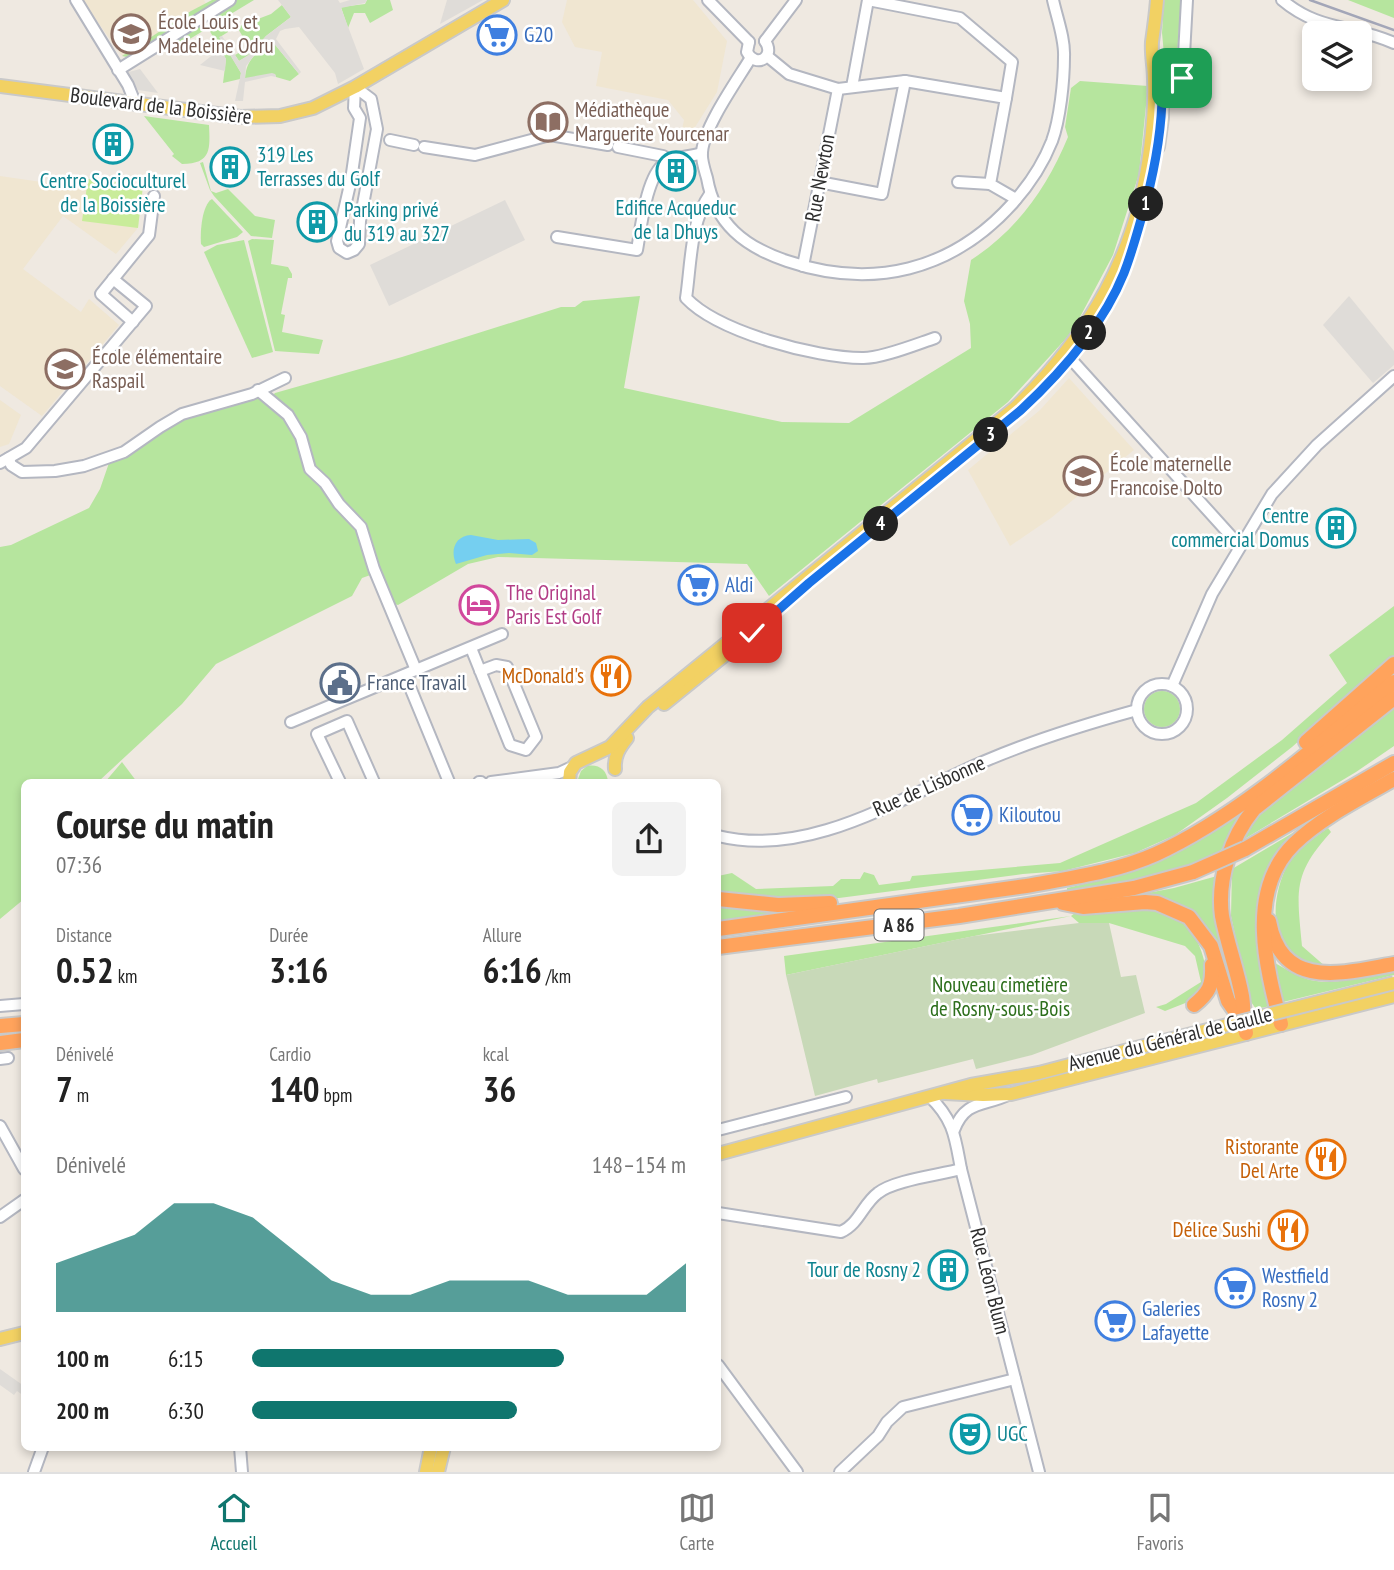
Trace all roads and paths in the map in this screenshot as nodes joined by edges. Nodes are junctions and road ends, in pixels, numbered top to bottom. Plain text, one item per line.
1 (76, 0) edge
2 (230, 0) edge
3 (503, 0) edge
4 (708, 0) edge
5 (796, 0) edge
6 (1053, 0) edge
7 (1157, 0) edge
8 (1187, 0) edge
9 (1282, 0) edge
10 (1156, 29) junction
11 (765, 41) junction
12 (749, 42) junction
13 (1394, 43) edge
14 (767, 56) junction
15 (750, 59) junction
16 (118, 70) junction
17 (905, 81) junction
18 (1162, 85) junction
19 (0, 86) edge
20 (355, 87) junction
21 (852, 88) junction
22 (838, 89) junction
23 (1006, 98) junction
24 (136, 104) junction
25 (390, 140) dead end
26 (702, 153) junction
27 (668, 160) junction
28 (818, 182) junction
29 (958, 182) dead end
30 (990, 184) junction
31 (710, 194) junction
32 (154, 196) dead end
33 (1016, 199) junction
34 (557, 237) dead end
35 (803, 266) junction
36 (113, 279) junction
37 (133, 322) junction
38 (935, 338) dead end
39 (1070, 358) junction
40 (1394, 376) edge
41 (285, 378) dead end
42 (258, 390) junction
43 (4, 460) edge
44 (1240, 546) junction
45 (502, 634) dead end
46 (471, 648) junction
47 (1394, 664) edge
48 (416, 670) junction
49 (480, 671) junction
50 (405, 675) junction
51 (1394, 682) edge
52 (1172, 686) junction
53 (1394, 698) edge
54 (340, 701) junction
55 (1138, 710) junction
56 (348, 721) junction
57 (291, 722) dead end
58 (1394, 752) edge
59 (592, 756) junction
60 (1394, 763) edge
61 (572, 767) junction
62 (616, 775) edge
63 (540, 776) junction
64 (339, 779) edge
65 (373, 779) edge
66 (448, 779) edge
67 (516, 779) edge
68 (548, 779) edge
69 (570, 779) edge
70 (1394, 779) edge
71 (1263, 787) junction
72 (1302, 818) junction
73 (721, 837) edge
74 (721, 899) edge
75 (919, 899) junction
76 (1051, 901) junction
77 (1266, 905) junction
78 (721, 929) edge
79 (1212, 946) junction
80 (721, 947) edge
81 (1394, 964) edge
82 (1394, 983) edge
83 (1394, 996) edge
84 (21, 1004) edge
85 (1194, 1005) dead end
86 (0, 1006) edge
87 (21, 1024) edge
88 (1280, 1024) junction
89 (0, 1026) edge
90 (1245, 1029) junction
91 (21, 1041) edge
92 (0, 1043) edge
93 (945, 1093) junction
94 (1011, 1094) junction
95 (929, 1096) junction
96 (846, 1097) dead end
97 (0, 1126) edge
98 (721, 1129) edge
99 (954, 1130) junction
100 (3, 1141) edge
101 (721, 1153) edge
102 (21, 1165) edge
103 (961, 1169) junction
104 (21, 1202) edge
105 (721, 1213) edge
106 (0, 1217) edge
107 (21, 1334) edge
108 (0, 1339) edge
109 (721, 1369) edge
110 (1015, 1379) junction
111 (42, 1451) edge
112 (240, 1451) edge
113 (430, 1451) edge
114 (443, 1451) edge
115 (34, 1472) edge
116 (242, 1472) edge
117 (426, 1472) edge
118 (438, 1472) edge
119 (797, 1472) edge
120 (840, 1472) edge
121 (1039, 1472) edge

1 - 16 street
2 - 16 street
3 - 20 main road, Boulevard de la Boissière
4 - 12 street
5 - 11 street
6 - 33 street
7 - 10 main road
8 - 18 street
9 - 13 street
10 - 18 main road
10 - 59 main road
11 - 12 street
11 - 14 street
12 - 15 street
14 - 15 street
14 - 22 street
15 - 26 street
16 - 24 street
17 - 21 street
17 - 23 street
17 - 28 street
18 - 39 main road
19 - 24 main road, Boulevard de la Boissière
20 - 20 street
20 - 24 main road, Boulevard de la Boissière
21 - 22 street
21 - 23 street
22 - 28 street, Rue Newton
23 - 30 street
25 - 27 street
26 - 27 street
26 - 31 street
27 - 34 street
28 - 35 street, Rue Newton
29 - 30 street
30 - 33 street
31 - 35 street
31 - 38 street
32 - 36 street
33 - 35 street
36 - 37 street
36 - 37 street
37 - 43 street
39 - 44 street
39 - 62 main road
40 - 44 street
41 - 42 street
42 - 43 street
42 - 48 street
44 - 52 street
45 - 46 street
46 - 48 street
46 - 49 street
47 - 71 highway
48 - 50 street
49 - 49 street
50 - 54 street
50 - 66 street
51 - 71 highway, A 86
52 - 55 street
52 - 55 street
53 - 90 highway
54 - 56 street
54 - 57 street
55 - 73 street, Rue de Lisbonne
56 - 64 street
56 - 65 street
58 - 72 highway
59 - 61 main road
59 - 62 main road
60 - 72 highway, A 86
61 - 63 street
61 - 69 main road
63 - 67 street
63 - 68 street
70 - 77 highway
71 - 75 highway, A 86
72 - 76 highway, A 86, bridge
74 - 75 highway
75 - 78 highway, A 86
76 - 79 highway
76 - 80 highway, A 86
77 - 81 highway
77 - 88 highway
79 - 85 highway
79 - 90 highway
82 - 93 main road, Avenue du Général de Gaulle, bridge
83 - 88 main road, Avenue du Général de Gaulle
84 - 86 street
87 - 89 highway
88 - 90 main road, Avenue du Général de Gaulle
90 - 94 main road, Avenue du Général de Gaulle
91 - 92 highway
93 - 94 main road, Avenue du Général de Gaulle
93 - 95 main road, Avenue du Général de Gaulle
94 - 99 street
95 - 99 street, Rue Léon Blum
95 - 101 main road, Avenue du Général de Gaulle
96 - 98 street
97 - 100 street
99 - 103 street, Rue Léon Blum
100 - 102 street
103 - 105 street
103 - 110 street, Rue Léon Blum
104 - 106 street
107 - 108 main road
109 - 119 street
110 - 120 street
110 - 121 street, Rue Léon Blum
111 - 115 street
112 - 116 street
113 - 117 main road
114 - 118 main road

